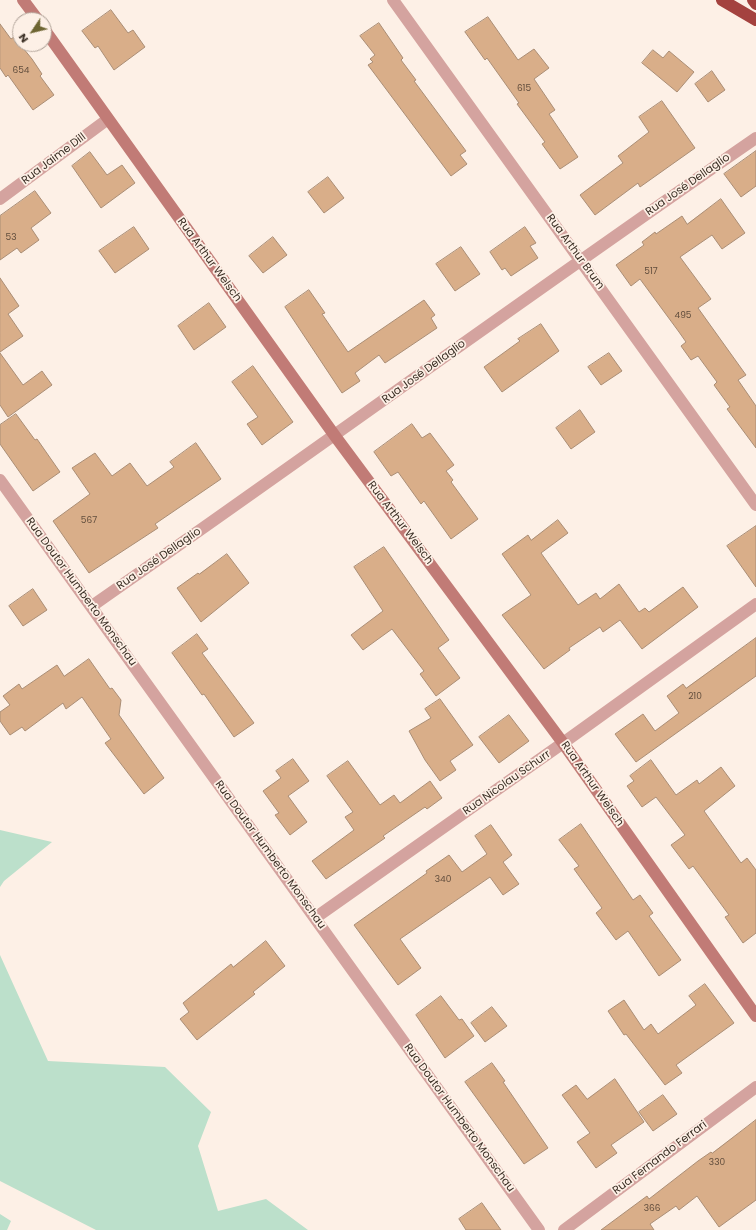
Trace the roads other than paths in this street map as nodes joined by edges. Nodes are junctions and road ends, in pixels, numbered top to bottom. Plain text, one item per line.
1 (23, 0) edge
2 (393, 0) edge
3 (722, 0) edge
4 (753, 0) edge
5 (756, 4) edge
6 (32, 12) edge
7 (756, 20) edge
8 (52, 40) edge
9 (108, 119) junction
10 (756, 138) edge
11 (0, 199) edge
12 (580, 260) junction
13 (336, 436) junction
14 (0, 480) edge
15 (756, 505) edge
16 (756, 604) edge
17 (92, 606) junction
18 (563, 743) junction
19 (315, 918) junction
20 (756, 1016) edge
21 (756, 1087) edge
22 (539, 1230) edge
23 (564, 1230) edge

1 - 6 street
2 - 12 street, Rua Arthur Brum
3 - 7 highway
4 - 5 highway
8 - 9 street, Rua Arthur Welsch
9 - 11 street, Rua Jaime Dill
9 - 13 street, Rua Arthur Welsch
10 - 12 street, Rua José Dellaglio
12 - 13 street, Rua José Dellaglio
12 - 15 street, Rua Arthur Brum
13 - 17 street, Rua José Dellaglio
13 - 18 street, Rua Arthur Welsch
14 - 17 street, Rua Doutor Humberto Monschau
16 - 18 street, Rua Nicolau Schurr
17 - 19 street, Rua Doutor Humberto Monschau
18 - 19 street, Rua Nicolau Schurr
18 - 20 street, Rua Arthur Welsch
19 - 22 street, Rua Doutor Humberto Monschau
21 - 23 street, Rua Fernando Ferrari

